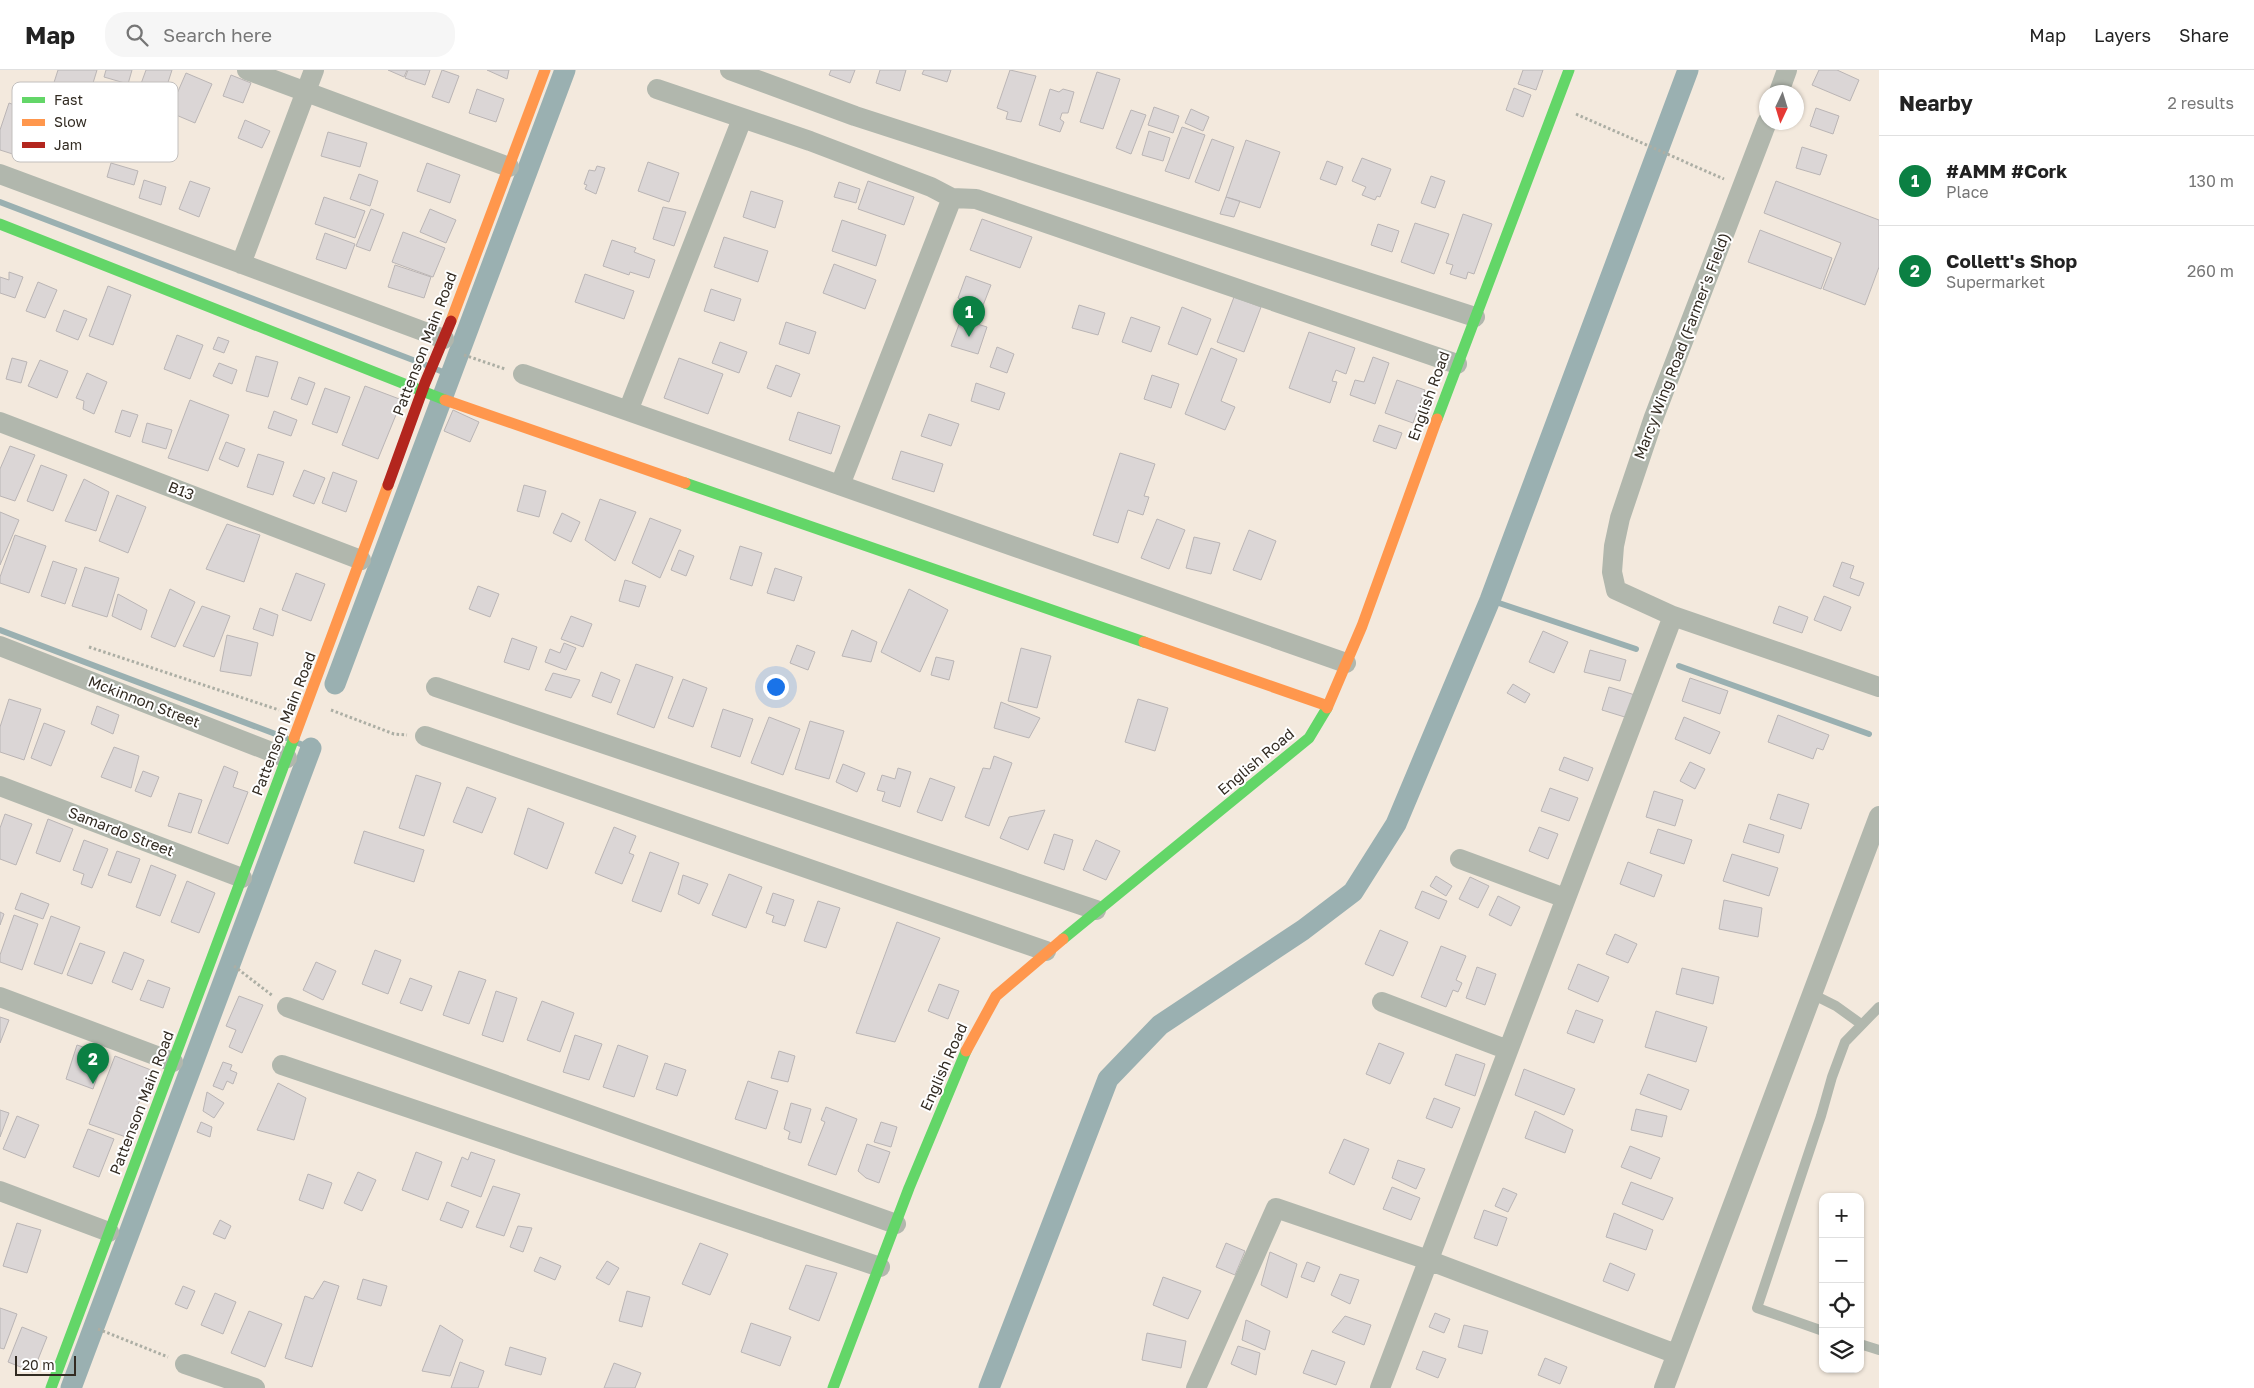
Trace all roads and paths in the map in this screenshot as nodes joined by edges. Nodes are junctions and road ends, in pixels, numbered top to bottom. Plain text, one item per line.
1 (247, 70) edge
2 (314, 70) edge
3 (545, 70) edge
4 (730, 70) edge
5 (1569, 70) edge
6 (1787, 70) edge
7 (1782, 85) edge
8 (657, 89) dead end
9 (306, 92) junction
10 (1572, 112) dead end
11 (742, 119) junction
12 (1764, 130) edge
13 (509, 167) junction
14 (0, 174) edge
15 (1742, 188) junction
16 (952, 198) junction
17 (0, 224) edge
18 (242, 264) junction
19 (1475, 317) junction
20 (442, 345) junction
21 (474, 359) dead end
22 (1457, 364) junction
23 (523, 374) joint
24 (424, 389) junction
25 (628, 411) junction
26 (0, 422) edge
27 (840, 485) junction
28 (362, 560) junction
29 (1673, 616) junction
30 (0, 646) edge
31 (89, 647) dead end
32 (1346, 663) junction
33 (436, 687) dead end
34 (1879, 687) edge
35 (308, 701) junction
36 (1328, 706) junction
37 (301, 718) junction
38 (426, 736) joint
39 (287, 758) junction
40 (0, 786) edge
41 (1879, 816) edge
42 (1460, 859) dead end
43 (242, 878) junction
44 (1565, 898) junction
45 (1096, 910) junction
46 (1046, 952) junction
47 (238, 968) dead end
48 (1812, 994) junction
49 (0, 997) edge
50 (1382, 1002) dead end
51 (287, 1007) joint
52 (1879, 1007) edge
53 (1861, 1024) junction
54 (1508, 1050) junction
55 (173, 1062) junction
56 (282, 1065) dead end
57 (0, 1191) edge
58 (896, 1224) junction
59 (109, 1232) junction
60 (1428, 1260) junction
61 (880, 1267) junction
62 (1819, 1330) edge
63 (104, 1332) dead end
64 (1864, 1345) edge
65 (1879, 1350) edge
66 (1676, 1354) junction
67 (185, 1364) joint
68 (51, 1388) edge
69 (255, 1388) edge
70 (833, 1388) edge
71 (1196, 1388) edge
72 (1380, 1388) edge
73 (1664, 1388) edge

1 - 9 street
2 - 9 street
3 - 13 street, Pattenson Main Road
4 - 19 street
5 - 19 street, English Road
6 - 7 street
8 - 11 street
9 - 13 street
9 - 18 street
10 - 15 path
11 - 16 street
11 - 25 street
12 - 15 street, Marcy Wing Road (Farmer's Field)
13 - 20 street, Pattenson Main Road
14 - 18 street
15 - 29 street, Marcy Wing Road (Farmer's Field)
16 - 22 street
16 - 27 street
17 - 24 street
18 - 20 street
19 - 22 street, English Road
20 - 24 street, Pattenson Main Road
21 - 23 path
22 - 32 street, English Road
23 - 25 street
24 - 28 street, Pattenson Main Road
24 - 36 street
25 - 27 street
26 - 28 street, B13
27 - 32 street
28 - 35 street, Pattenson Main Road
29 - 34 street
29 - 44 street
30 - 39 street, Mckinnon Street
31 - 37 path
32 - 36 street, English Road
33 - 45 street
35 - 37 street, Pattenson Main Road
35 - 38 path
36 - 45 street, English Road
37 - 39 street, Pattenson Main Road
38 - 46 street
39 - 43 street, Pattenson Main Road
40 - 43 street, Samardo Street
41 - 48 street
42 - 44 street
43 - 55 street, Pattenson Main Road
44 - 54 street
45 - 46 street, English Road
46 - 58 street, English Road
47 - 51 path
48 - 53 lane
48 - 66 street
49 - 55 street
50 - 54 street
51 - 58 street
52 - 53 lane
53 - 62 lane
54 - 60 street
55 - 59 street, Pattenson Main Road
56 - 61 street
57 - 59 street
58 - 61 street, English Road
59 - 68 street, Pattenson Main Road
60 - 66 street
60 - 71 street
60 - 72 street
61 - 70 street, English Road
63 - 67 path
64 - 65 lane
66 - 73 street
67 - 69 street

